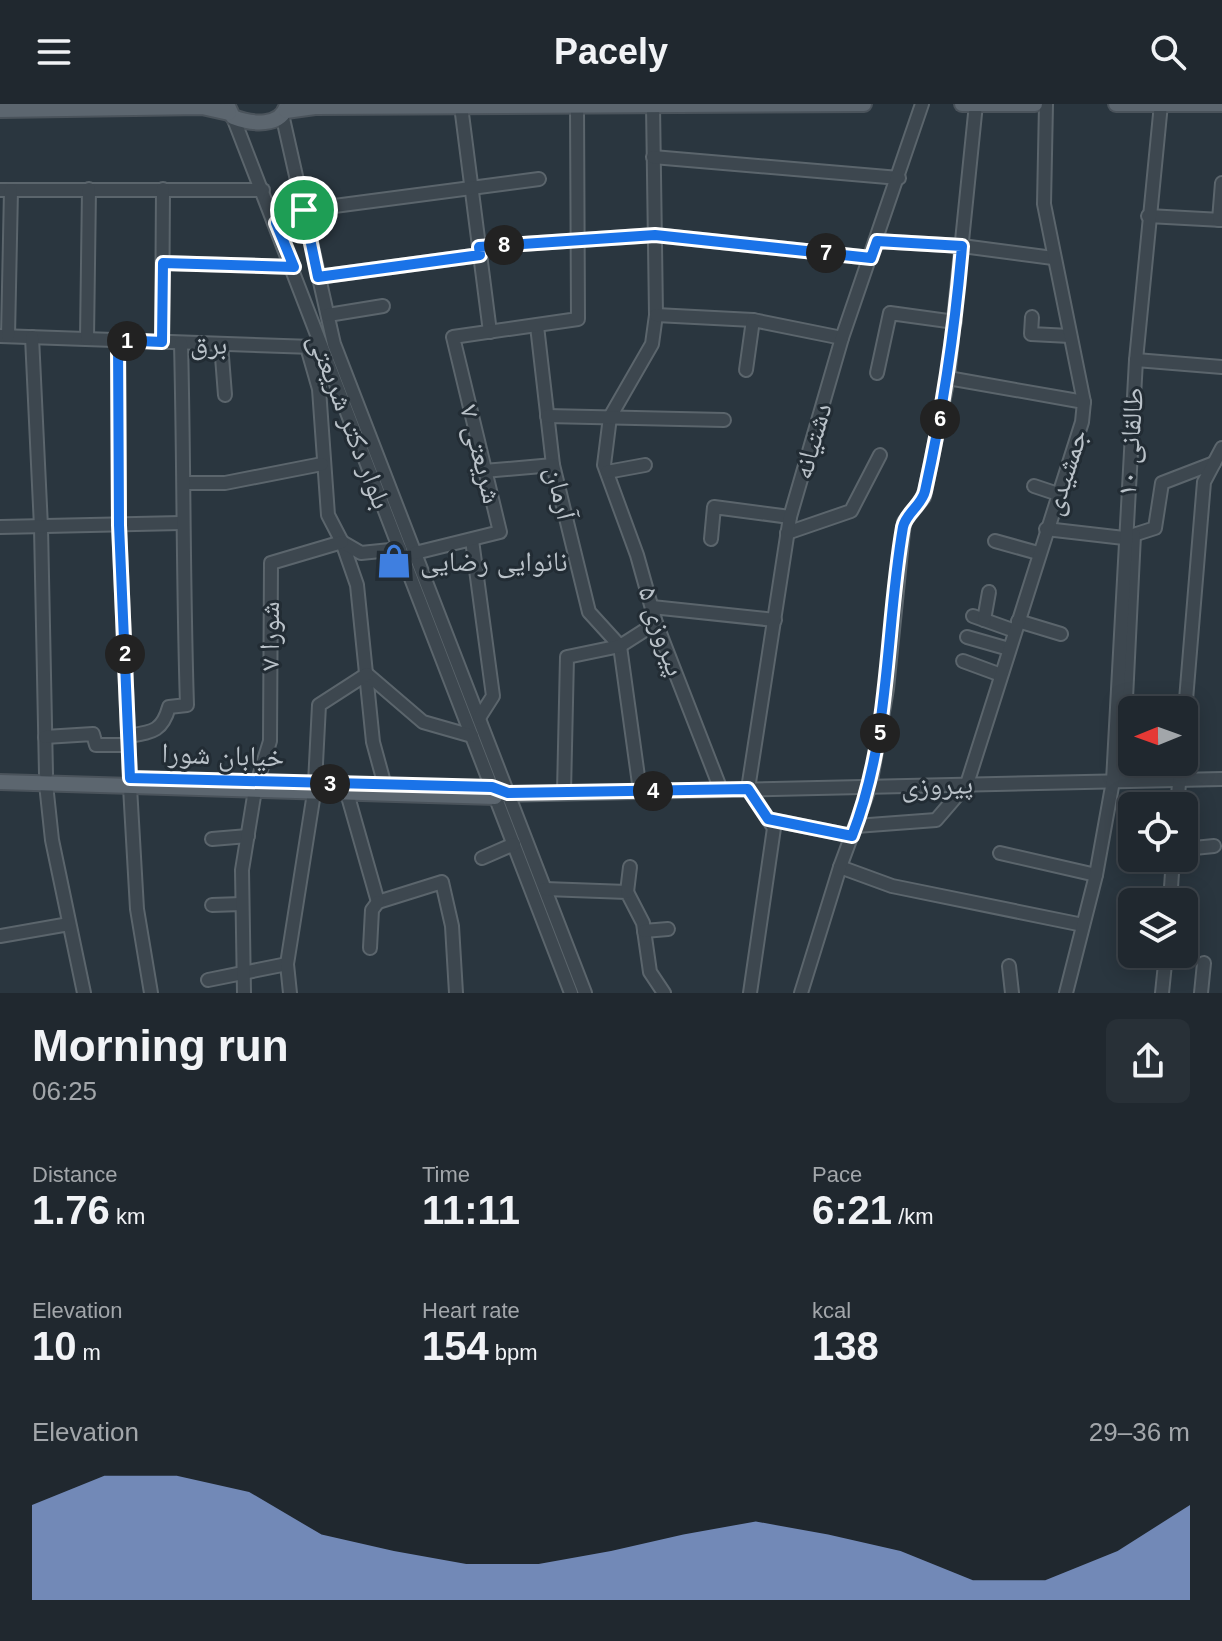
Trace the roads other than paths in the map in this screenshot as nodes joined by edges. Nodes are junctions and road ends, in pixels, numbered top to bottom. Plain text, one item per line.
1 (862, 104) edge
2 (922, 104) edge
3 (962, 104) edge
4 (976, 104) edge
5 (994, 104) edge
6 (1035, 104) edge
7 (1046, 104) edge
8 (1116, 104) edge
9 (1161, 104) edge
10 (1222, 104) edge
11 (653, 105) edge
12 (461, 106) junction
13 (577, 106) edge
14 (0, 110) edge
15 (285, 110) edge
16 (230, 111) edge
17 (653, 157) junction
18 (899, 178) junction
19 (539, 179) dead end
20 (1222, 183) edge
21 (471, 186) junction
22 (89, 189) junction
23 (163, 189) junction
24 (5, 190) edge
25 (263, 190) junction
26 (304, 210) junction
27 (1148, 216) junction
28 (1220, 220) edge
29 (276, 223) junction
30 (655, 235) junction
31 (576, 239) junction
32 (877, 241) junction
33 (962, 246) junction
34 (480, 251) junction
35 (871, 258) junction
36 (1053, 258) junction
37 (163, 263) junction
38 (294, 267) junction
39 (318, 277) junction
40 (383, 306) dead end
41 (328, 315) junction
42 (656, 315) junction
43 (1032, 317) dead end
44 (753, 320) junction
45 (955, 322) junction
46 (537, 326) junction
47 (490, 332) junction
48 (4, 336) edge
49 (1070, 336) junction
50 (32, 337) junction
51 (842, 338) junction
52 (87, 339) junction
53 (118, 340) junction
54 (162, 342) junction
55 (181, 343) junction
56 (221, 344) junction
57 (307, 347) junction
58 (322, 348) junction
59 (1136, 360) junction
60 (1222, 367) edge
61 (746, 370) dead end
62 (877, 373) dead end
63 (948, 378) junction
64 (336, 384) junction
65 (319, 389) junction
66 (225, 395) dead end
67 (1084, 402) junction
68 (547, 416) junction
69 (610, 417) junction
70 (724, 420) dead end
71 (1222, 448) edge
72 (880, 455) dead end
73 (1214, 463) junction
74 (322, 464) junction
75 (553, 465) junction
76 (645, 465) dead end
77 (484, 471) junction
78 (607, 472) junction
79 (184, 483) junction
80 (1034, 486) dead end
81 (1058, 494) junction
82 (790, 517) junction
83 (41, 521) junction
84 (181, 523) junction
85 (119, 525) junction
86 (0, 527) edge
87 (1046, 529) junction
88 (787, 533) junction
89 (1129, 536) junction
90 (711, 539) dead end
91 (472, 540) junction
92 (995, 541) dead end
93 (342, 542) junction
94 (400, 549) junction
95 (415, 553) junction
96 (1038, 553) junction
97 (989, 592) dead end
98 (652, 607) junction
99 (775, 620) junction
100 (656, 623) junction
101 (1016, 626) junction
102 (1061, 634) dead end
103 (967, 637) dead end
104 (620, 646) junction
105 (1009, 649) junction
106 (963, 661) dead end
107 (367, 674) junction
108 (1001, 675) junction
109 (458, 681) junction
110 (1186, 696) edge
111 (479, 718) junction
112 (472, 736) junction
113 (45, 737) junction
114 (128, 740) junction
115 (0, 773) edge
116 (1179, 776) edge
117 (46, 779) junction
118 (1179, 779) junction
119 (1222, 779) edge
120 (1118, 780) junction
121 (0, 782) edge
122 (130, 783) junction
123 (967, 784) junction
124 (256, 786) junction
125 (385, 786) junction
126 (870, 786) junction
127 (314, 788) junction
128 (748, 789) junction
129 (721, 790) junction
130 (640, 791) junction
131 (498, 792) junction
132 (564, 792) junction
133 (1178, 792) edge
134 (347, 793) junction
135 (768, 819) junction
136 (854, 831) junction
137 (248, 836) junction
138 (212, 839) dead end
139 (514, 844) junction
140 (1214, 846) dead end
141 (1198, 848) edge
142 (1000, 853) dead end
143 (482, 858) dead end
144 (630, 867) dead end
145 (840, 867) junction
146 (1096, 875) junction
147 (545, 889) junction
148 (627, 892) junction
149 (378, 902) junction
150 (242, 904) junction
151 (212, 905) dead end
152 (69, 924) junction
153 (1083, 925) junction
154 (668, 929) dead end
155 (644, 931) junction
156 (0, 936) edge
157 (370, 948) dead end
158 (438, 952) dead end
159 (454, 952) junction
160 (1204, 963) dead end
161 (287, 964) junction
162 (1009, 966) dead end
163 (1165, 968) edge
164 (242, 971) junction
165 (208, 980) dead end
166 (84, 993) edge
167 (151, 993) edge
168 (244, 993) edge
169 (290, 993) edge
170 (456, 993) edge
171 (571, 993) edge
172 (585, 993) edge
173 (664, 993) edge
174 (750, 993) edge
175 (801, 993) edge
176 (1012, 993) edge
177 (1066, 993) edge
178 (1162, 993) edge
179 (1201, 993) edge

1 - 11 main road
2 - 18 street, دشتیانه
3 - 4 main road
4 - 5 main road
4 - 33 street
5 - 6 main road
7 - 36 street, جمشیدی
8 - 9 main road
9 - 10 main road
9 - 27 street, طالقانی ۱۰
11 - 13 main road
11 - 17 street
12 - 13 main road
12 - 15 main road
12 - 21 street
13 - 31 street
14 - 16 main road
15 - 16 main road
15 - 26 street, بلوار دکتر شریعتی
16 - 25 street, بلوار دکتر شریعتی
17 - 18 street
17 - 30 street
18 - 32 street, دشتیانه
19 - 21 street
20 - 28 street
21 - 26 street
21 - 34 street
22 - 23 street
22 - 24 street
22 - 52 street
23 - 25 street
23 - 37 street
24 - 48 street
25 - 29 street, بلوار دکتر شریعتی
26 - 29 street
26 - 39 street, بلوار دکتر شریعتی
27 - 28 street
27 - 59 street, طالقانی ۱۰
29 - 38 street, بلوار دکتر شریعتی
30 - 31 street
30 - 35 street
30 - 42 street
31 - 34 street
31 - 46 street
32 - 33 street
32 - 35 street, دشتیانه
33 - 36 street
33 - 45 street
34 - 39 street
34 - 47 street
35 - 51 street, دشتیانه
36 - 49 street, جمشیدی
37 - 38 street
37 - 54 street
38 - 58 street, بلوار دکتر شریعتی
39 - 41 street, بلوار دکتر شریعتی
40 - 41 street
41 - 95 street, بلوار دکتر شریعتی
42 - 44 street
42 - 69 street
43 - 49 street
44 - 51 street
44 - 61 street
45 - 62 street
45 - 63 street
46 - 47 street
46 - 68 street, آرمان
47 - 77 street, شریعتی ۷
48 - 50 street, برق
49 - 67 street, جمشیدی
50 - 52 street, برق
50 - 83 street
51 - 82 street, دشتیانه
52 - 53 street, برق
53 - 54 street, برق
53 - 85 street
54 - 55 street, برق
55 - 56 street, برق
55 - 79 street
56 - 57 street, برق
56 - 66 street
57 - 58 street, برق
57 - 65 street
58 - 64 street, بلوار دکتر شریعتی
59 - 60 street
59 - 89 street, طالقانی ۱۰
63 - 67 street
63 - 126 street
64 - 65 street
64 - 94 street, بلوار دکتر شریعتی
65 - 74 street
67 - 81 street, جمشیدی
68 - 69 street
68 - 75 street, آرمان
69 - 70 street
69 - 78 street
71 - 73 street
72 - 88 street
73 - 89 street
73 - 110 street
74 - 79 street
74 - 93 street
75 - 77 street
75 - 104 street, آرمان
76 - 78 street
77 - 91 street, شریعتی ۷
78 - 98 street, پیروزی ۵
79 - 84 street
80 - 81 street
81 - 87 street, جمشیدی
82 - 88 street, دشتیانه
82 - 90 street
83 - 85 street
83 - 86 street
83 - 113 street
84 - 85 street
84 - 114 street
85 - 114 street
87 - 89 street
87 - 96 street, جمشیدی
88 - 99 street, دشتیانه
89 - 120 street, طالقانی ۱۰
91 - 95 street, شریعتی ۷
91 - 111 street
92 - 96 street
93 - 94 street
93 - 107 street
93 - 124 street, شورا ۷
94 - 109 street, بلوار دکتر شریعتی
95 - 109 street, بلوار دکتر شریعتی
96 - 101 street, جمشیدی
97 - 101 street
98 - 99 street
98 - 100 street, پیروزی ۵
99 - 128 street, دشتیانه
100 - 104 street
100 - 129 street, پیروزی ۵
101 - 102 street
101 - 105 street, جمشیدی
103 - 105 street
104 - 130 street
104 - 132 street
105 - 108 street, جمشیدی
106 - 108 street
107 - 112 street
107 - 125 street
107 - 127 street
108 - 123 street, جمشیدی
109 - 111 street, بلوار دکتر شریعتی
109 - 112 street, بلوار دکتر شریعتی
111 - 131 street, بلوار دکتر شریعتی
112 - 131 street, بلوار دکتر شریعتی
113 - 114 street
113 - 117 street
114 - 122 street
115 - 117 main road, خیابان شورا
116 - 118 street
117 - 121 main road, خیابان شورا
117 - 122 main road, خیابان شورا
117 - 152 street
118 - 119 street, پیروزی
118 - 120 street, پیروزی
118 - 133 street
120 - 123 street, پیروزی
120 - 146 street, طالقانی ۱۰
122 - 124 main road, خیابان شورا
122 - 167 street
123 - 126 street, پیروزی
123 - 136 street
124 - 127 main road, خیابان شورا
124 - 137 street
125 - 127 main road, خیابان شورا
125 - 131 main road, خیابان شورا
126 - 128 street, پیروزی
126 - 136 street
127 - 134 main road, خیابان شورا
127 - 161 street
128 - 129 street, پیروزی
128 - 135 street
129 - 130 street, پیروزی
130 - 132 street, پیروزی
131 - 132 street, پیروزی
131 - 134 main road, خیابان شورا
131 - 139 street, بلوار دکتر شریعتی
131 - 147 street, بلوار دکتر شریعتی
134 - 149 street
135 - 136 street
135 - 174 street
136 - 145 street
137 - 138 street
137 - 150 street
139 - 143 street
139 - 171 street, بلوار دکتر شریعتی
140 - 141 street
142 - 146 street
144 - 148 street
145 - 153 street
145 - 175 street
146 - 153 street, طالقانی ۱۰
147 - 148 street
147 - 172 street, بلوار دکتر شریعتی
148 - 155 street
149 - 157 street
149 - 159 street
150 - 151 street
150 - 164 street
152 - 156 street
152 - 166 street
153 - 177 street, طالقانی ۱۰
154 - 155 street
155 - 173 street
158 - 159 street
159 - 170 street
160 - 179 street
161 - 164 street
161 - 169 street
162 - 176 street
163 - 178 street
164 - 165 street
164 - 168 street

